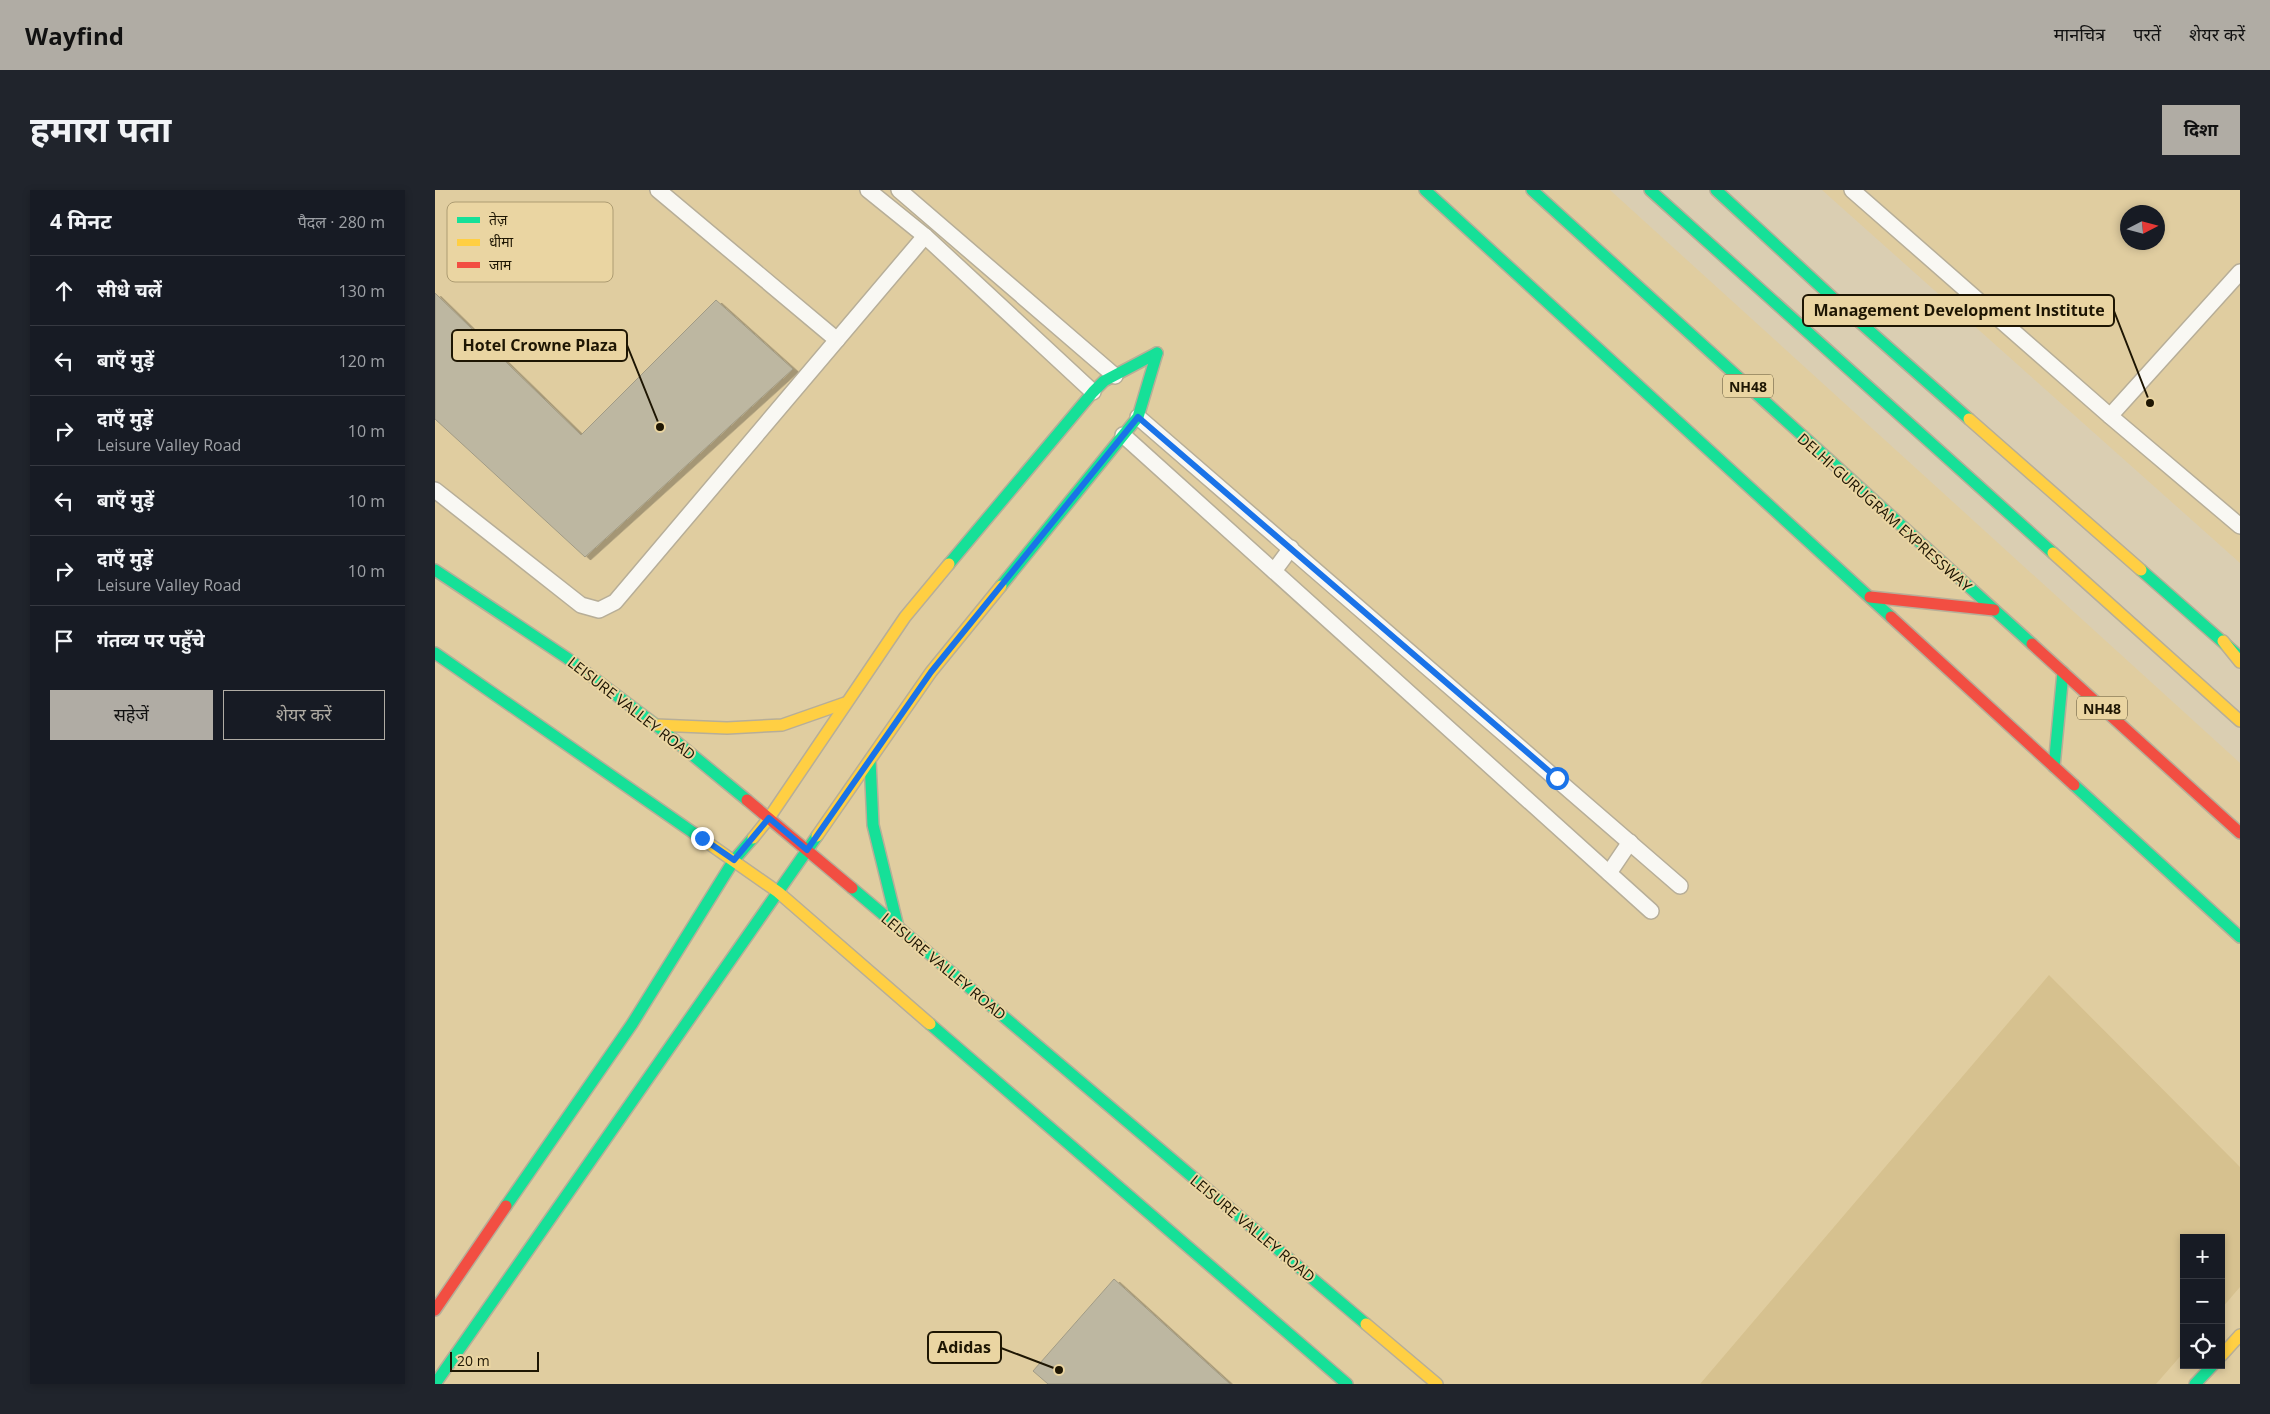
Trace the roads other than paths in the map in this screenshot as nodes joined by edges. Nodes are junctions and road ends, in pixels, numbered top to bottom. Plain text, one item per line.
1 (658, 190) edge
2 (868, 190) edge
3 (899, 190) edge
4 (1425, 190) edge
5 (1532, 190) edge
6 (1650, 190) edge
7 (1716, 190) edge
8 (1852, 190) edge
9 (925, 236) junction
10 (2240, 272) edge
11 (837, 340) junction
12 (1115, 376) junction
13 (1093, 392) junction
14 (2110, 416) junction
15 (1138, 417) junction
16 (1123, 435) junction
17 (435, 490) edge
18 (2240, 526) edge
19 (1291, 548) junction
20 (435, 570) edge
21 (1274, 571) junction
22 (1870, 597) junction
23 (1994, 610) junction
24 (2223, 641) junction
25 (435, 653) edge
26 (2240, 657) edge
27 (2240, 662) edge
28 (2063, 672) junction
29 (845, 703) junction
30 (2240, 721) edge
31 (656, 725) junction
32 (870, 760) junction
33 (2054, 767) junction
34 (769, 818) junction
35 (2240, 832) edge
36 (1630, 842) junction
37 (807, 850) junction
38 (734, 860) junction
39 (1609, 872) junction
40 (1680, 886) dead end
41 (778, 892) junction
42 (1651, 911) dead end
43 (898, 927) junction
44 (2240, 937) edge
45 (435, 1310) edge
46 (2240, 1335) edge
47 (2225, 1352) edge
48 (2209, 1369) edge
49 (435, 1384) edge
50 (1347, 1384) edge
51 (1437, 1384) edge
52 (2195, 1384) edge

1 - 11 lane
2 - 9 lane
3 - 12 lane
4 - 22 main road
5 - 23 main road, DELHI-GURUGRAM EXPRESSWAY / NH48
6 - 30 main road
7 - 24 main road
8 - 14 lane
9 - 11 lane
9 - 13 lane
10 - 14 lane
11 - 17 lane
12 - 13 main road
12 - 15 main road
13 - 29 main road
14 - 18 lane
15 - 16 main road
15 - 19 lane
16 - 21 lane
16 - 32 main road
19 - 21 lane
19 - 36 lane
20 - 31 main road, LEISURE VALLEY ROAD
21 - 39 lane
22 - 23 main road
22 - 33 main road
23 - 28 main road, DELHI-GURUGRAM EXPRESSWAY / NH48
24 - 26 main road
24 - 27 main road
25 - 38 main road
28 - 33 main road
28 - 35 main road, DELHI-GURUGRAM EXPRESSWAY / NH48
29 - 31 main road
29 - 34 main road
31 - 34 main road, LEISURE VALLEY ROAD
32 - 37 main road
32 - 43 main road
33 - 44 main road
34 - 37 main road, LEISURE VALLEY ROAD
34 - 38 main road
36 - 39 lane
36 - 40 lane
37 - 41 main road
37 - 43 main road, LEISURE VALLEY ROAD
38 - 41 main road
38 - 45 main road
39 - 42 lane
41 - 49 main road
41 - 50 main road
43 - 51 main road, LEISURE VALLEY ROAD
46 - 47 main road
48 - 52 main road

